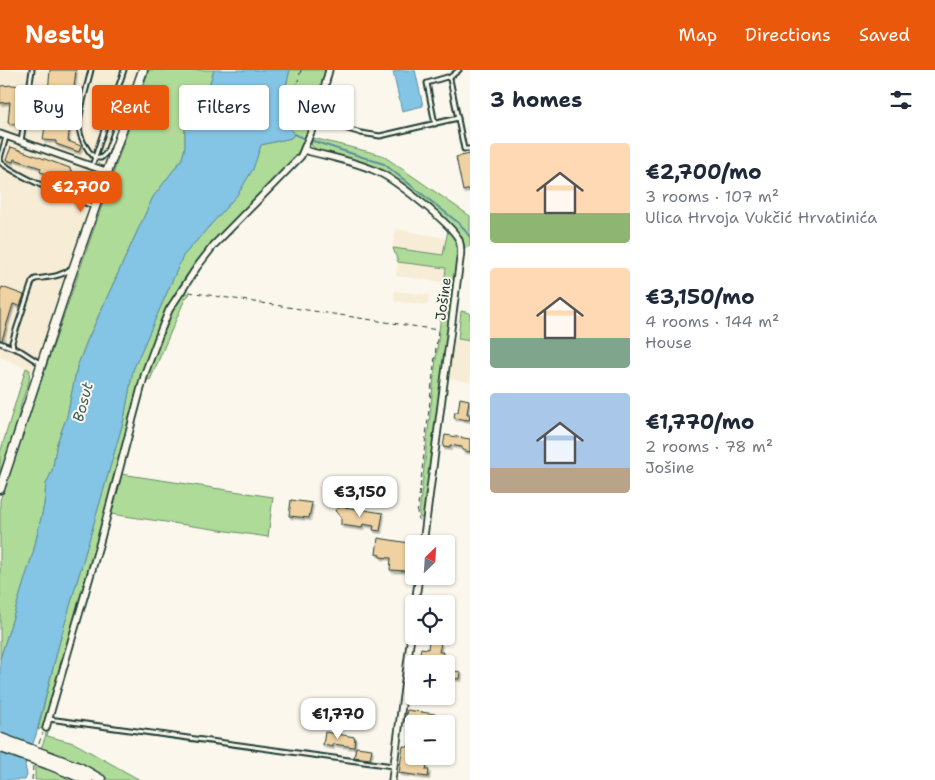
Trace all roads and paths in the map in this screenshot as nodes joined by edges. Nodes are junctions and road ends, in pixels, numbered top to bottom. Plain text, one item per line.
1 (32, 70) edge
2 (92, 70) edge
3 (124, 70) edge
4 (143, 70) edge
5 (301, 70) edge
6 (329, 70) edge
7 (459, 70) edge
8 (449, 78) junction
9 (138, 84) junction
10 (297, 85) edge
11 (325, 85) edge
12 (458, 118) junction
13 (435, 124) junction
14 (312, 130) edge
15 (351, 130) edge
16 (0, 134) edge
17 (7, 136) junction
18 (21, 142) junction
19 (470, 149) edge
20 (304, 150) junction
21 (95, 158) junction
22 (0, 159) edge
23 (92, 166) junction
24 (108, 172) junction
25 (95, 207) junction
26 (74, 266) junction
27 (182, 289) junction
28 (0, 343) edge
29 (13, 347) junction
30 (41, 364) junction
31 (0, 489) edge
32 (426, 522) junction
33 (424, 535) edge
34 (410, 645) edge
35 (49, 718) junction
36 (46, 728) dead end
37 (0, 738) edge
38 (0, 747) edge
39 (49, 760) junction
40 (394, 766) junction
41 (88, 780) edge
42 (101, 780) edge
43 (392, 780) edge

1 - 18 lane
2 - 21 lane
3 - 21 lane
4 - 9 main road
5 - 10 path
6 - 11 street
7 - 8 lane
8 - 12 lane
8 - 13 lane
9 - 21 lane
9 - 24 main road
12 - 13 lane
12 - 19 lane
13 - 15 lane
14 - 20 street
16 - 17 street
17 - 18 street
17 - 22 lane
18 - 23 street
20 - 27 street
20 - 32 street, Jošine
21 - 23 lane
22 - 25 lane
23 - 24 street
24 - 25 main road
25 - 26 main road
26 - 29 lane
26 - 30 main road
27 - 32 path
27 - 35 street
28 - 29 lane
29 - 30 lane
30 - 31 main road
32 - 33 street, Jošine
34 - 40 street
35 - 36 street
35 - 40 lane
37 - 39 main road, bridge
38 - 39 main road, bridge
39 - 41 main road
39 - 42 main road
40 - 43 street

